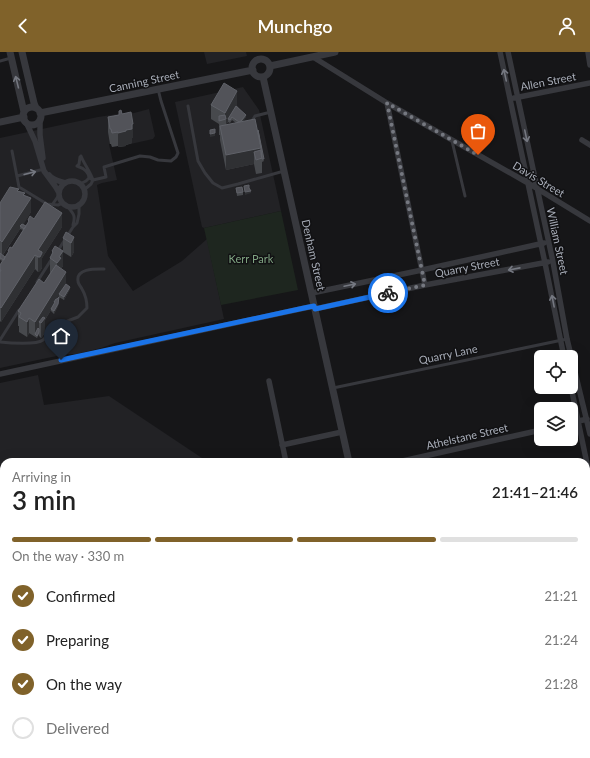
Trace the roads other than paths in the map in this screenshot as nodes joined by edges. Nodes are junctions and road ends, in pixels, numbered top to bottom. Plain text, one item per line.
1 (257, 52) edge
2 (334, 52) edge
3 (500, 52) edge
4 (508, 52) edge
5 (588, 52) edge
6 (23, 54) edge
7 (11, 55) edge
8 (313, 57) junction
9 (259, 60) junction
10 (0, 61) edge
11 (590, 65) edge
12 (270, 66) junction
13 (253, 70) junction
14 (263, 77) junction
15 (590, 83) edge
16 (158, 89) junction
17 (517, 97) junction
18 (510, 99) junction
19 (387, 103) junction
20 (188, 106) dead end
21 (271, 112) junction
22 (39, 113) junction
23 (24, 116) junction
24 (0, 122) edge
25 (248, 125) edge
26 (452, 140) junction
27 (582, 140) dead end
28 (590, 146) edge
29 (12, 151) dead end
30 (44, 170) junction
31 (284, 171) junction
32 (17, 176) junction
33 (89, 178) junction
34 (93, 180) junction
35 (65, 183) junction
36 (528, 183) junction
37 (80, 184) junction
38 (537, 189) junction
39 (84, 190) junction
40 (59, 194) junction
41 (465, 196) dead end
42 (79, 204) junction
43 (52, 205) junction
44 (65, 205) junction
45 (590, 221) edge
46 (73, 226) junction
47 (548, 243) junction
48 (541, 244) junction
49 (552, 262) junction
50 (545, 263) junction
51 (104, 269) dead end
52 (422, 270) junction
53 (37, 282) edge
54 (425, 285) junction
55 (312, 293) junction
56 (315, 307) junction
57 (21, 308) edge
58 (65, 322) junction
59 (567, 339) junction
60 (560, 340) junction
61 (0, 341) edge
62 (52, 344) dead end
63 (562, 350) edge
64 (0, 374) edge
65 (269, 381) dead end
66 (333, 388) junction
67 (573, 394) edge
68 (587, 419) junction
69 (579, 422) junction
70 (342, 432) junction
71 (534, 432) edge
72 (590, 434) edge
73 (282, 445) junction
74 (285, 458) edge
75 (348, 458) edge
76 (416, 458) edge
77 (586, 458) edge

1 - 9 street
2 - 8 street
18 -> 3 street, William Street
4 - 17 street, William Street
5 - 11 street, Allen Street
6 - 7 street
6 - 22 street
7 - 10 lane
23 -> 7 street
8 - 12 street
8 - 19 street, Davis Street
9 - 12 street
9 - 13 street
12 - 14 street
13 - 14 street
13 - 16 street, Canning Street
14 - 21 street, Denham Street
15 - 17 street, Allen Street
16 - 22 street, Canning Street
16 - 34 lane
17 - 18 street, Allen Street
17 -> 38 street, William Street
18 - 36 street, William Street
19 - 26 street, Davis Street
19 - 52 street
20 - 31 lane
21 - 25 lane
21 - 31 street, Denham Street
22 - 23 street
22 - 23 street
22 - 35 street
23 - 24 street
23 - 30 street
26 - 36 street, Davis Street
26 - 41 lane
27 - 28 street
29 - 32 lane
32 -> 30 lane
30 - 40 street
31 - 55 street, Denham Street
32 - 43 lane
33 - 34 lane
33 - 34 lane
33 - 37 lane
34 - 39 lane
35 - 37 street
35 - 40 street
36 - 38 street, Davis Street
36 - 48 street, William Street
37 - 39 street
38 - 45 street, Davis Street
38 - 47 street, William Street
39 - 42 street
40 - 43 lane
40 - 44 street
42 - 44 street
42 - 46 lane
43 - 44 lane
44 - 46 lane
46 - 53 lane
47 - 48 street, Quarry Street
47 - 49 street, William Street
48 - 50 street, William Street
48 - 52 street, Quarry Street
49 - 50 street, Quarry Street
49 - 59 street, William Street
50 -> 54 street, Quarry Street
60 -> 50 street, William Street
51 - 58 lane
52 - 54 street
55 -> 52 street, Quarry Street
54 - 56 street, Quarry Street
55 - 56 street, Denham Street
56 - 64 street, Quarry Street
56 - 66 street, Denham Street
57 - 61 lane
58 - 61 lane
58 - 62 lane
59 - 60 lane, Quarry Lane
59 - 68 street, William Street
60 - 63 street, William Street
60 - 66 lane, Quarry Lane
65 - 73 street
66 - 70 street, Denham Street
67 - 69 street
68 - 69 street
68 - 72 street, William Street
69 - 77 street
70 - 73 street
70 - 75 street, Denham Street
71 - 76 street, Athelstane Street
73 - 74 street

